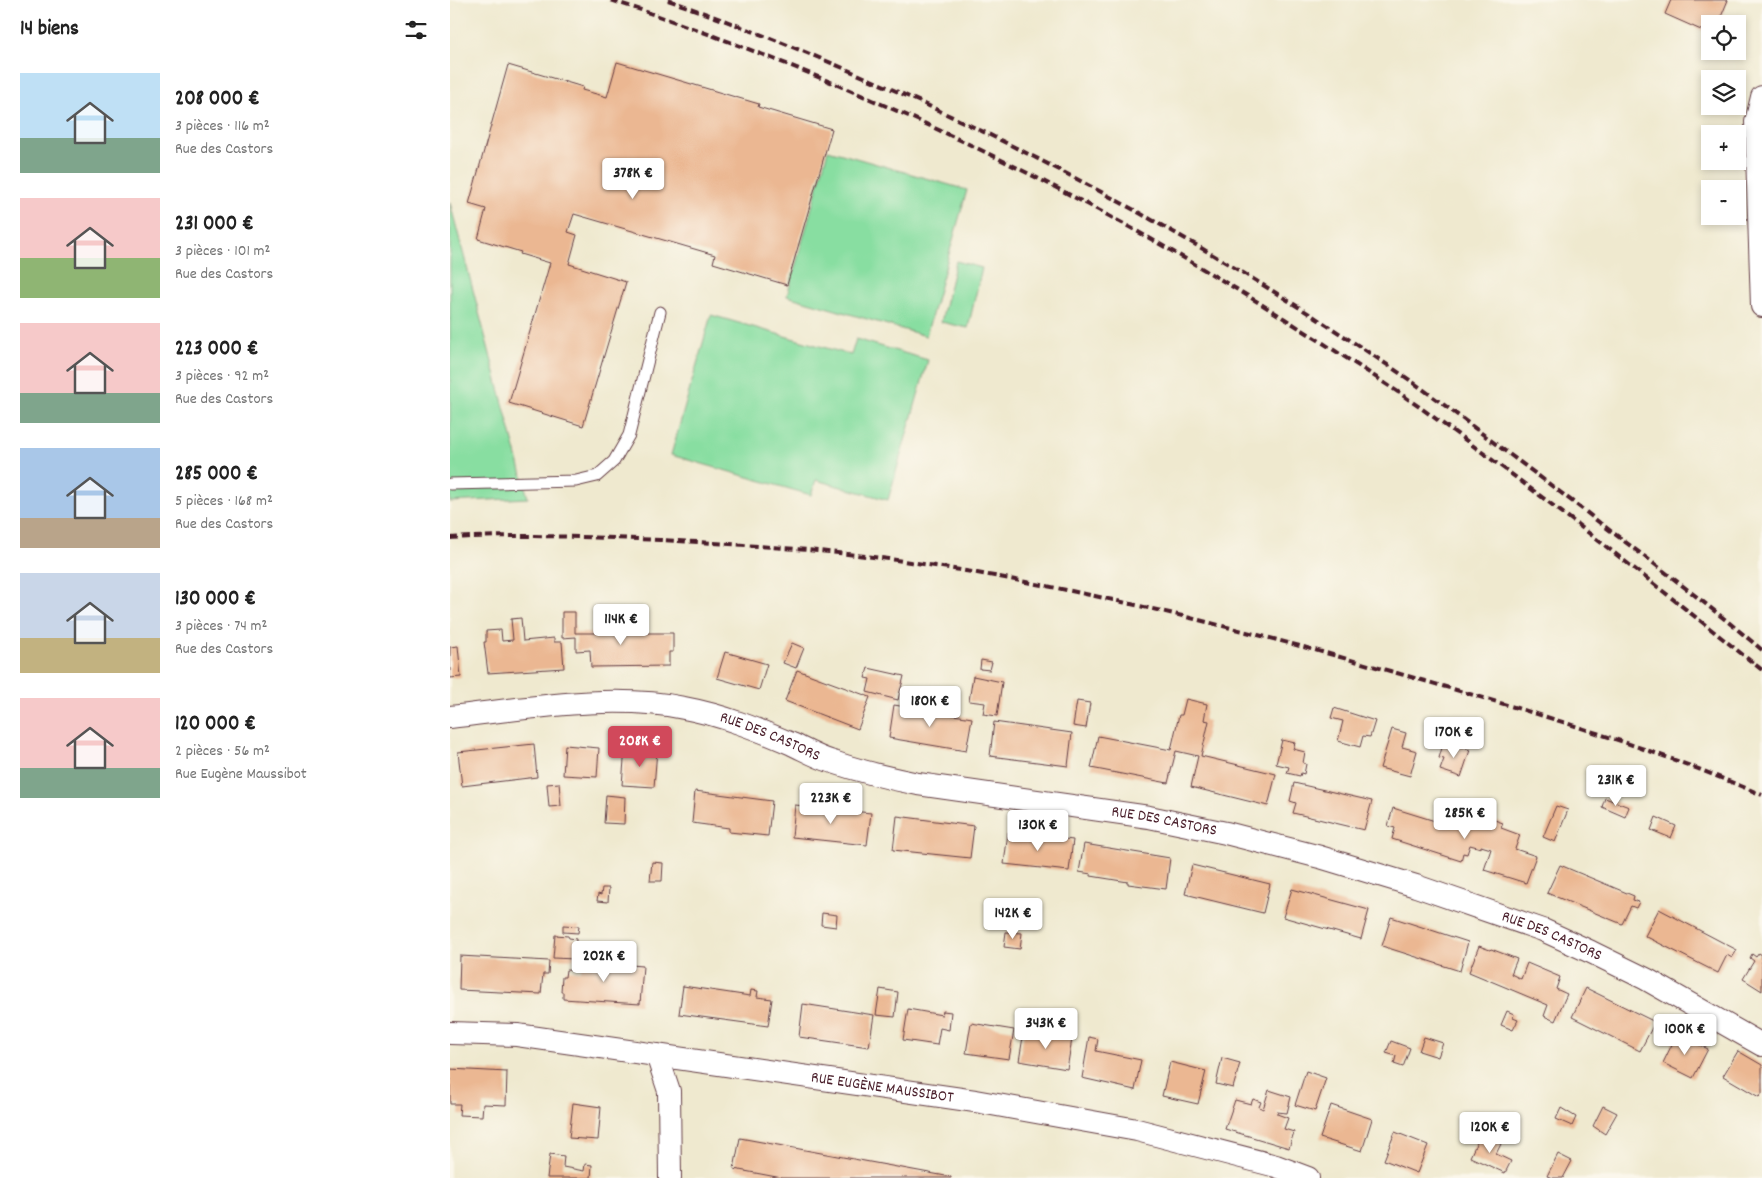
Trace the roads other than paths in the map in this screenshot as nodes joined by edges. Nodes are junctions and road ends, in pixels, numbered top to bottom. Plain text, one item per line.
1 (1762, 97) edge
2 (1762, 306) edge
3 (660, 312) dead end
4 (450, 484) edge
5 (450, 717) edge
6 (450, 1033) edge
7 (1762, 1045) edge
8 (657, 1054) junction
9 (670, 1178) edge
10 (1308, 1178) edge

1 - 2 street
3 - 4 lane
5 - 7 street, RUE DES CASTORS
6 - 8 street, RUE EUGÈNE MAUSSIBOT
8 - 9 street
8 - 10 street, RUE EUGÈNE MAUSSIBOT

